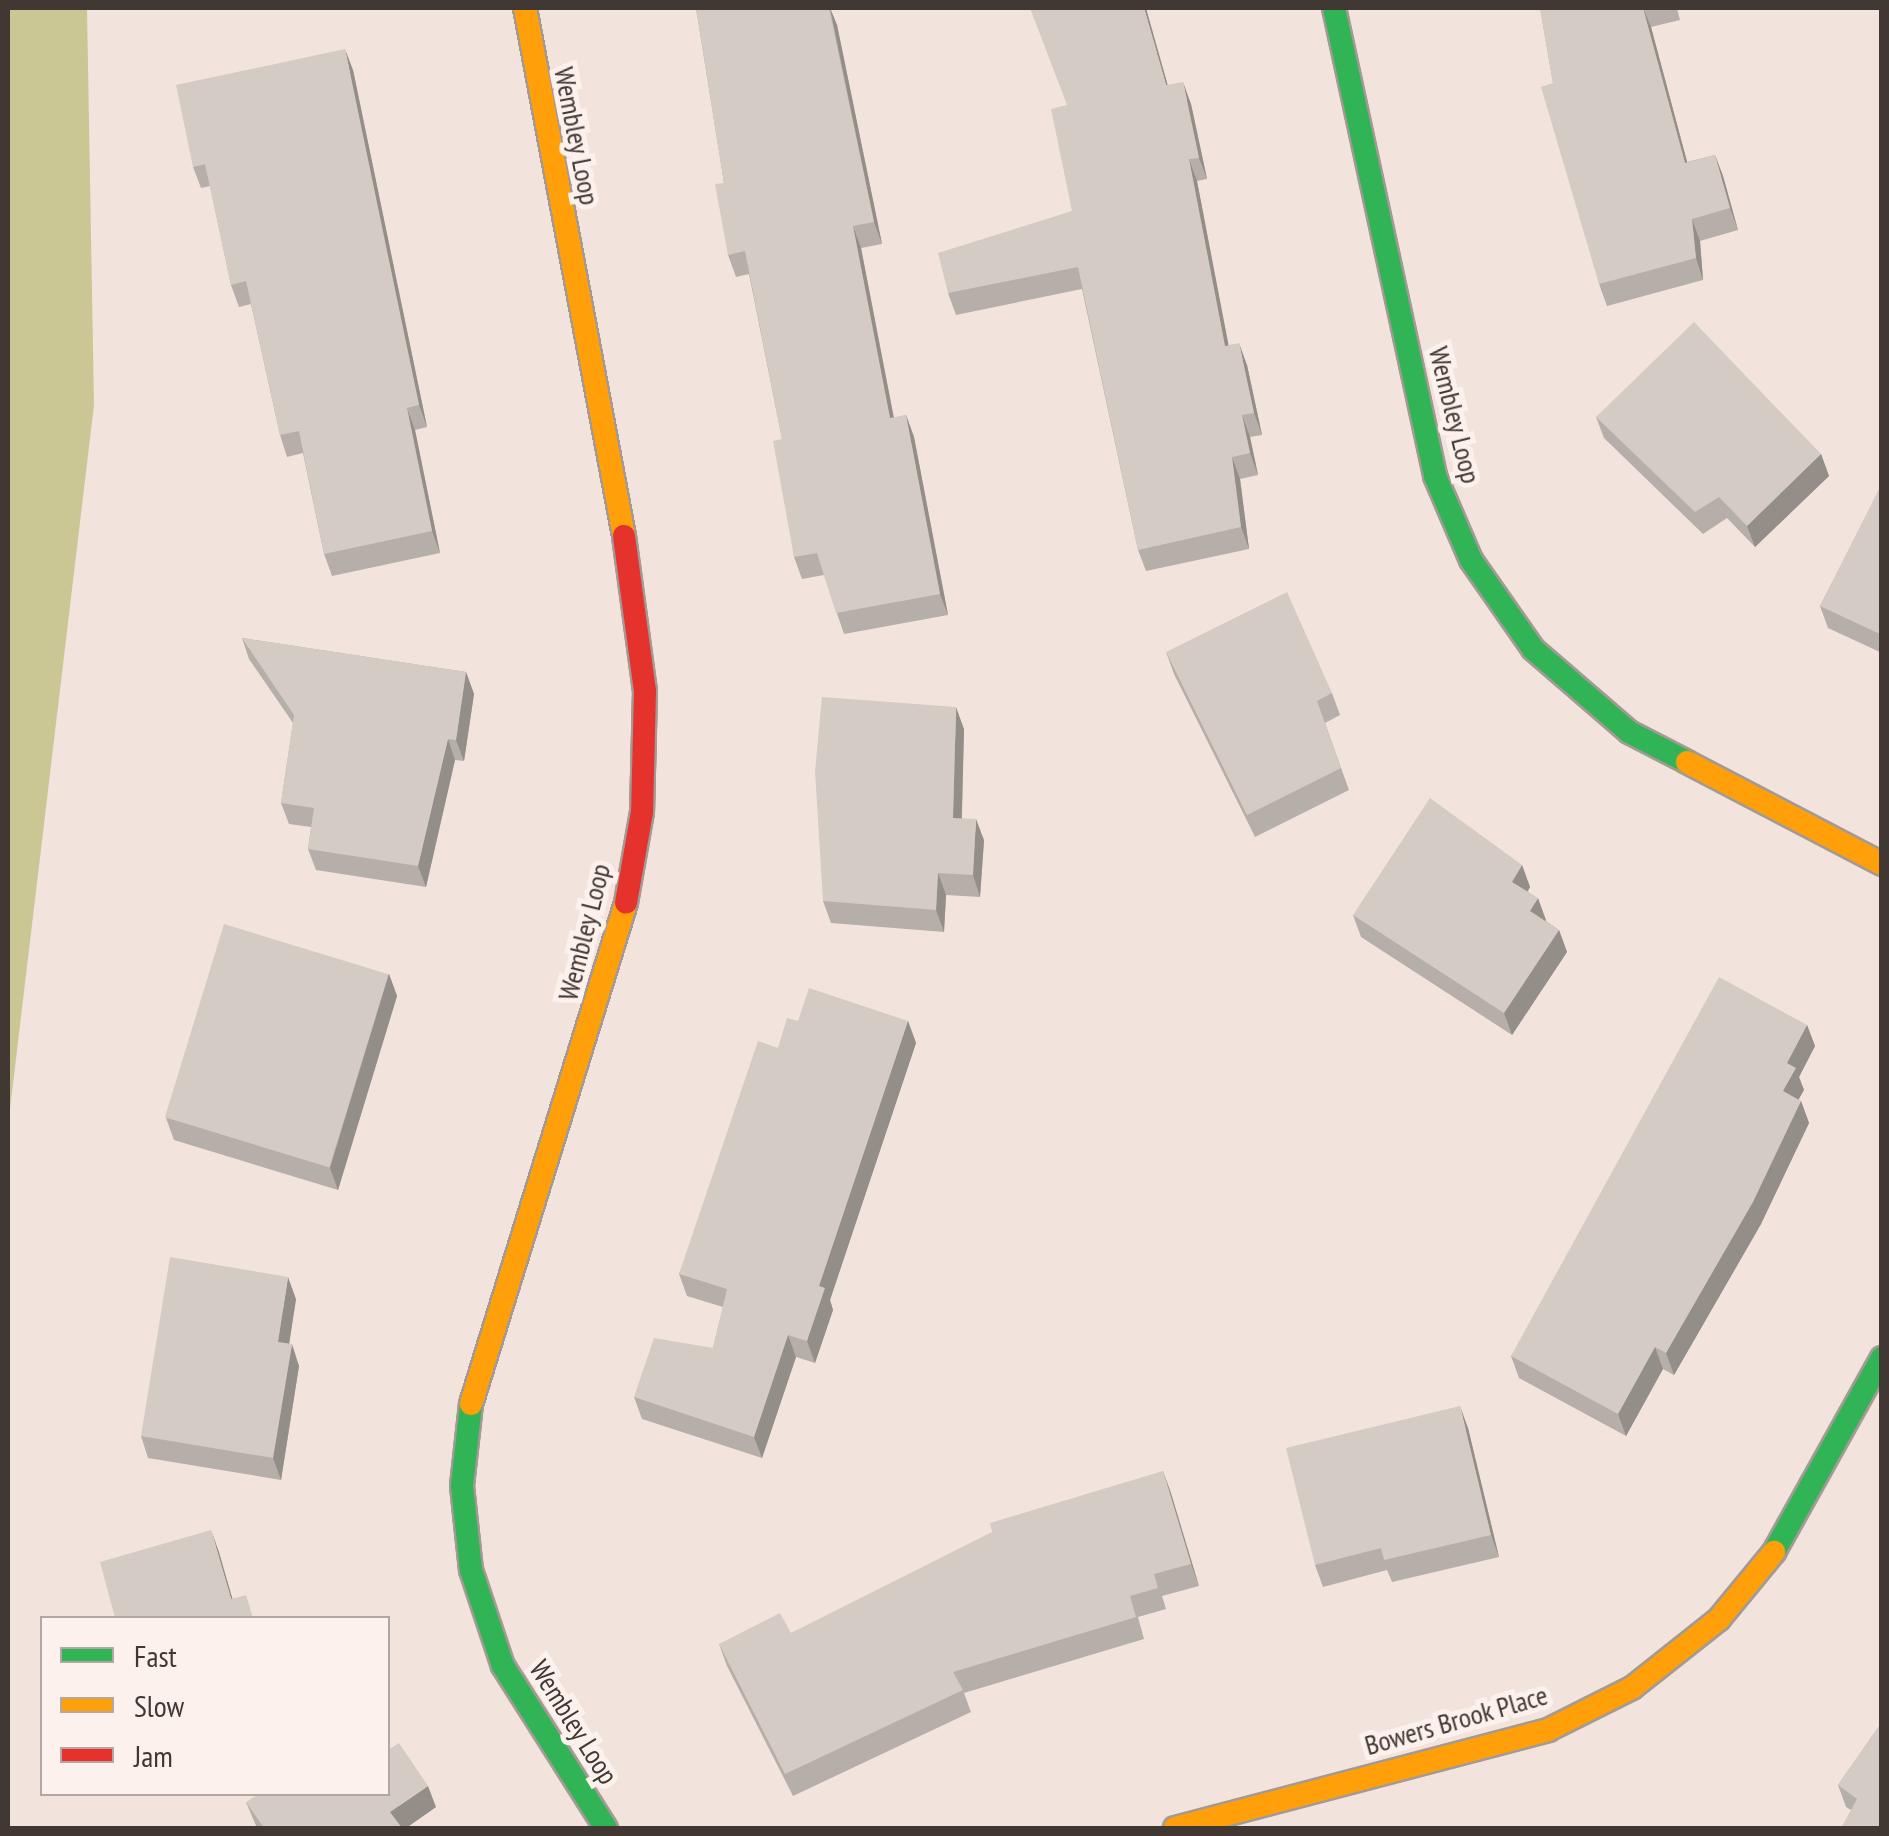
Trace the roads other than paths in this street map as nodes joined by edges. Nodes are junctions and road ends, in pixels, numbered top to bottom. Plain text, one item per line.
1 (524, 8) edge
2 (1334, 8) edge
3 (1882, 864) edge
4 (1882, 1358) edge
5 (606, 1828) edge
6 (1175, 1828) edge

1 - 5 street, Wembley Loop
2 - 3 street, Wembley Loop
4 - 6 street, Bowers Brook Place

